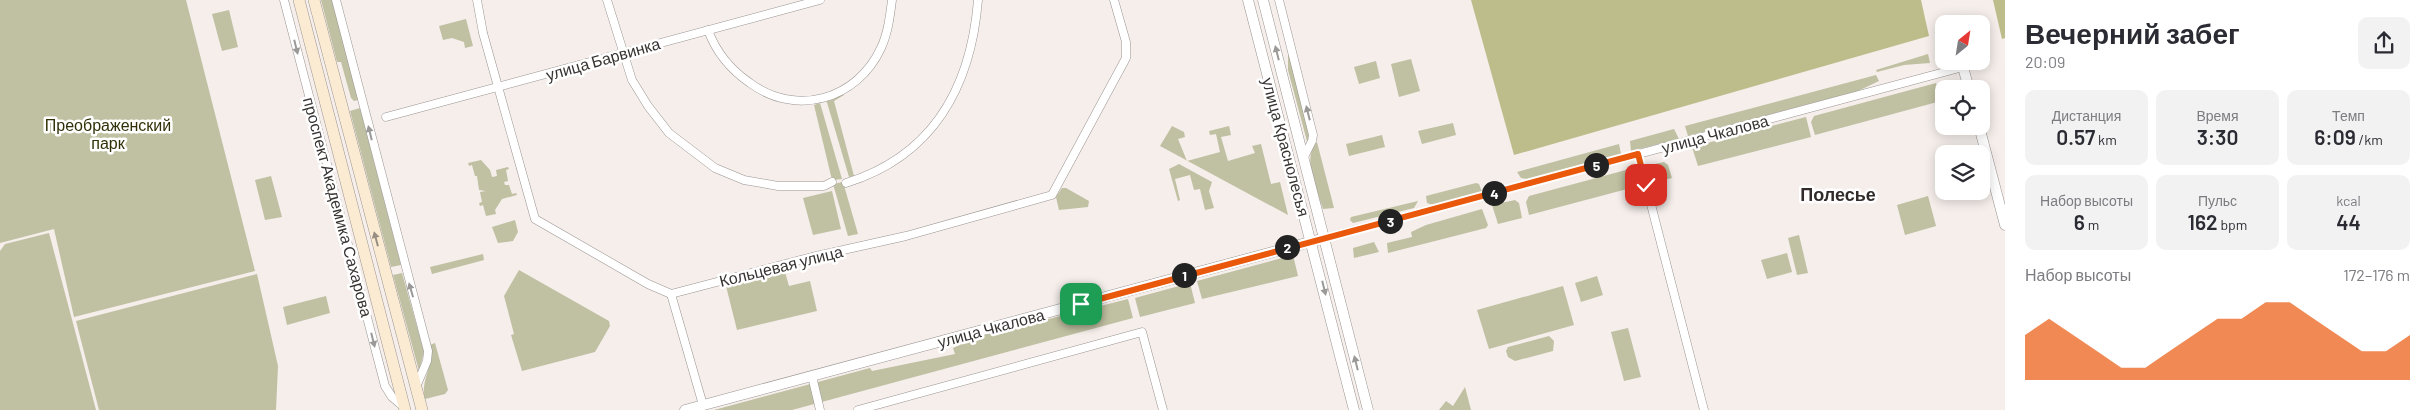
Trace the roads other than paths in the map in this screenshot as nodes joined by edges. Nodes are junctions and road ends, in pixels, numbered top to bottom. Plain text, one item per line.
1 (284, 0) edge
2 (299, 0) edge
3 (314, 0) edge
4 (336, 0) edge
5 (477, 0) edge
6 (607, 0) edge
7 (820, 0) edge
8 (892, 0) edge
9 (978, 0) edge
10 (1114, 0) edge
11 (1248, 0) edge
12 (1263, 0) edge
13 (1279, 0) edge
14 (708, 30) junction
15 (623, 53) junction
16 (1952, 70) edge
17 (499, 88) junction
18 (386, 117) dead end
19 (1981, 135) edge
20 (1638, 154) junction
21 (1303, 159) junction
22 (832, 182) dead end
23 (846, 183) dead end
24 (2005, 225) edge
25 (1324, 238) junction
26 (1311, 242) junction
27 (671, 294) junction
28 (812, 376) junction
29 (416, 387) junction
30 (703, 405) junction
31 (405, 408) edge
32 (422, 410) edge
33 (685, 410) edge
34 (820, 410) edge
35 (858, 410) edge
36 (1163, 410) edge
37 (1354, 410) edge
38 (1368, 410) edge
39 (1704, 410) edge

1 -> 31 street, проспект Академика Сахарова
2 - 31 main road, проспект Академика Сахарова
29 -> 3 main road, проспект Академика Сахарова
29 -> 4 street
5 - 17 street
6 - 15 street
7 - 14 street, улица Барвинка
8 - 14 street
9 - 23 street
10 - 27 street, Кольцевая улица
11 - 26 street, улица Краснолесья
21 -> 12 street, улица Краснолесья
21 -> 13 street, улица Краснолесья
14 - 15 street, улица Барвинка
15 - 17 street, улица Барвинка
15 - 22 street
16 - 20 street, улица Чкалова
17 - 18 street, улица Барвинка
17 - 27 street
19 - 24 street
20 - 25 street, улица Чкалова
20 - 39 street
21 - 25 street, улица Краснолесья
25 - 26 street, улица Чкалова
38 -> 25 street, улица Краснолесья
26 - 28 street, улица Чкалова
26 -> 37 street, улица Краснолесья
27 - 30 street
28 - 30 street, улица Чкалова
28 - 34 street
29 - 32 main road, проспект Академика Сахарова
30 - 33 street, улица Чкалова
35 - 36 street

